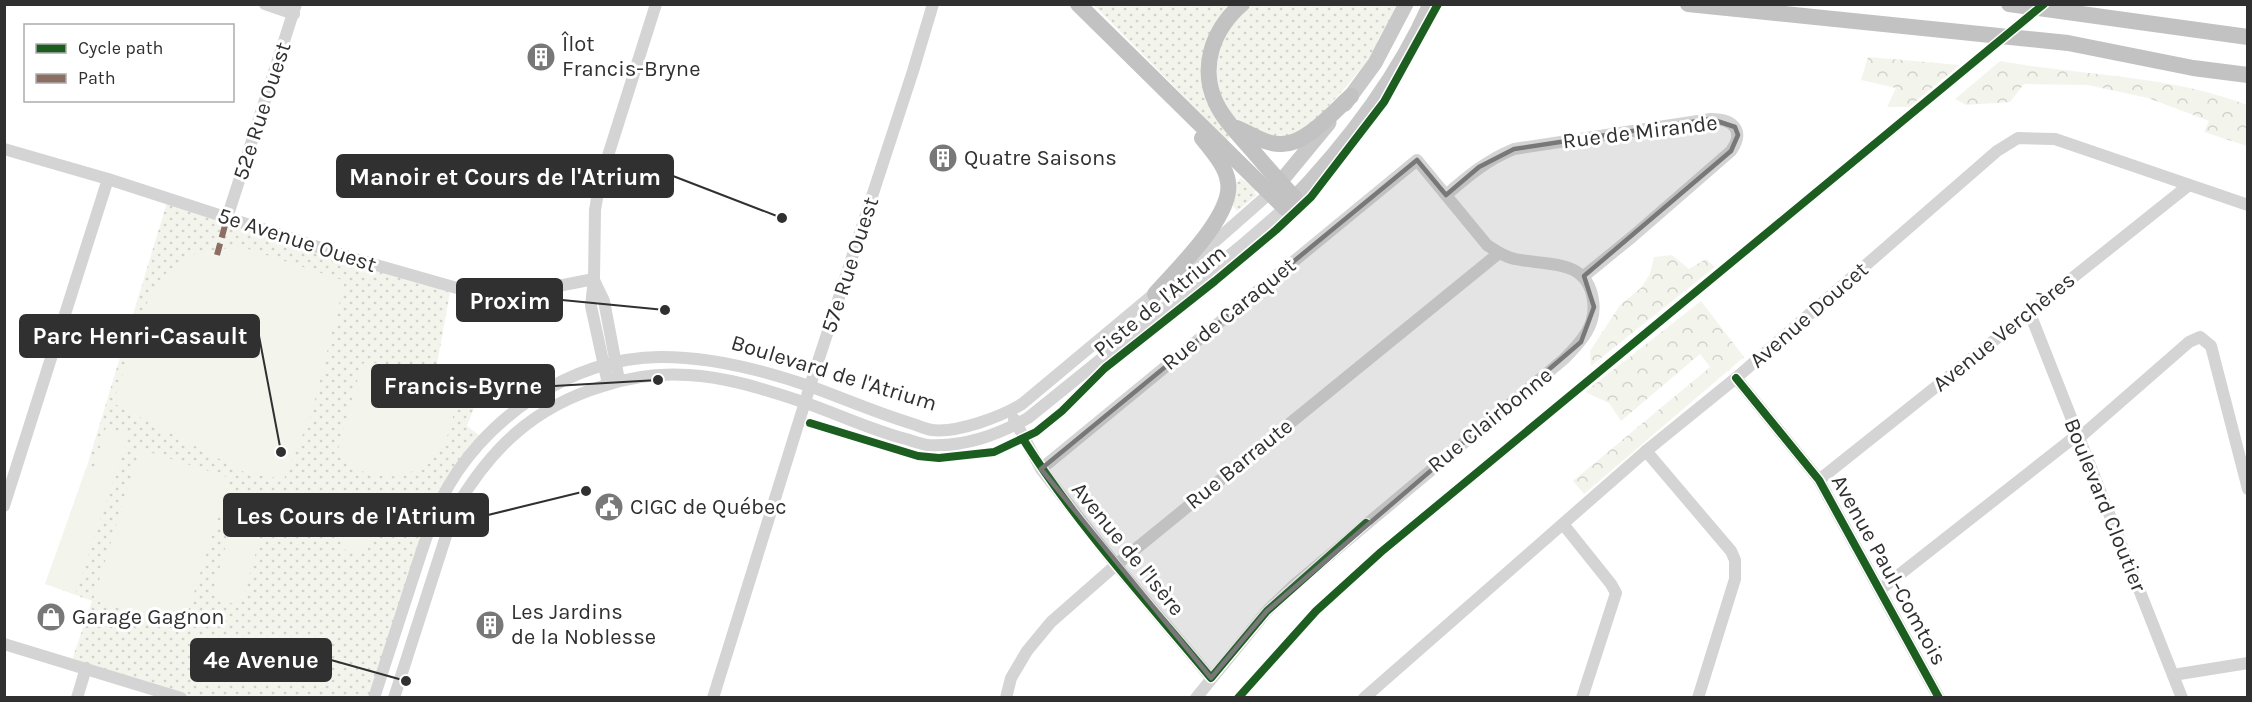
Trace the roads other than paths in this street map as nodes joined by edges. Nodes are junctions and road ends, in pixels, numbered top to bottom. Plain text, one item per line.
1 (265, 4) edge
2 (656, 4) edge
3 (933, 4) edge
4 (1078, 4) edge
5 (1242, 4) edge
6 (1406, 4) edge
7 (1688, 4) edge
8 (2009, 4) edge
9 (1429, 7) edge
10 (295, 9) edge
11 (2247, 37) edge
12 (2193, 68) junction
13 (2247, 75) edge
14 (2247, 86) edge
15 (1171, 96) junction
16 (1351, 96) junction
17 (1230, 124) junction
18 (4, 148) edge
19 (108, 179) junction
20 (2189, 185) junction
21 (1275, 188) junction
22 (1446, 195) junction
23 (1290, 203) junction
24 (2247, 205) edge
25 (227, 218) junction
26 (1499, 253) junction
27 (1584, 276) junction
28 (594, 279) junction
29 (1155, 294) junction
30 (2029, 311) junction
31 (617, 362) junction
32 (603, 366) junction
33 (1736, 378) junction
34 (614, 382) junction
35 (810, 386) junction
36 (806, 403) junction
37 (1009, 411) junction
38 (1016, 424) junction
39 (2078, 437) junction
40 (1646, 451) junction
41 (1041, 469) junction
42 (1820, 480) junction
43 (2247, 489) edge
44 (4, 506) edge
45 (1563, 524) junction
46 (1116, 565) junction
47 (1881, 589) junction
48 (4, 644) edge
49 (2247, 663) edge
50 (87, 668) junction
51 (2172, 675) junction
52 (1210, 678) junction
53 (77, 698) edge
54 (181, 698) edge
55 (374, 698) edge
56 (394, 698) edge
57 (713, 698) edge
58 (1006, 698) edge
59 (1196, 698) edge
60 (1364, 698) edge
61 (1582, 698) edge
62 (1698, 698) edge
63 (1939, 698) edge
64 (2182, 698) edge

1 - 10 street
2 - 28 street
3 - 35 street, 57e Rue Ouest
4 - 15 highway
5 - 17 highway
6 - 16 main road, Boulevard de l'Atrium
7 - 12 highway
8 - 11 highway
9 - 23 main road, Boulevard de l'Atrium
10 - 25 street, 52e Rue Ouest
12 - 13 highway
12 - 14 highway
15 - 21 highway
15 - 29 highway
16 - 17 highway
16 - 21 main road, Boulevard de l'Atrium
17 - 21 highway
18 - 19 street, 5e Avenue Ouest
19 - 25 street, 5e Avenue Ouest
19 - 44 street
20 - 24 street, Avenue Doucet
20 - 30 street, Avenue Verchères
20 - 33 street, Avenue Doucet
21 - 23 highway
21 - 29 street, Boulevard de l'Atrium
22 - 26 street
22 - 27 street, Rue de Mirande
22 - 41 street, Rue de Caraquet
23 - 38 street, Boulevard de l'Atrium
25 - 28 street, 5e Avenue Ouest
26 - 27 street
26 - 46 street, Rue Barraute
27 - 52 street, Rue Clairbonne
28 - 31 street
28 - 32 street
29 - 37 street, Boulevard de l'Atrium
30 - 39 street, Boulevard Cloutier
30 - 42 street, Avenue Verchères
31 - 32 street, Boulevard de l'Atrium
31 - 34 street
31 - 35 street, Boulevard de l'Atrium
32 - 34 street
32 - 55 street, Boulevard de l'Atrium
33 - 40 street, Avenue Doucet
33 - 42 street, Avenue Paul-Comtois
34 - 36 street, Boulevard de l'Atrium
34 - 56 street, Boulevard de l'Atrium
35 - 36 street, 57e Rue Ouest
35 - 37 street, Boulevard de l'Atrium
36 - 38 street, Boulevard de l'Atrium
36 - 57 street, 57e Rue Ouest
37 - 38 street, Avenue de l'Isère
38 - 41 street, Avenue de l'Isère
39 - 43 street
39 - 47 street
39 - 51 street, Boulevard Cloutier
40 - 45 street, Avenue Doucet
40 - 62 street
41 - 46 street, Avenue de l'Isère
42 - 47 street, Avenue Paul-Comtois
45 - 60 street, Avenue Doucet
45 - 61 street
46 - 52 street, Avenue de l'Isère
46 - 58 street, Rue Barraute
47 - 63 street, Avenue Paul-Comtois
48 - 50 street
49 - 51 street
50 - 53 street
50 - 54 street
51 - 64 street, Boulevard Cloutier
52 - 59 street, Rue Clairbonne

